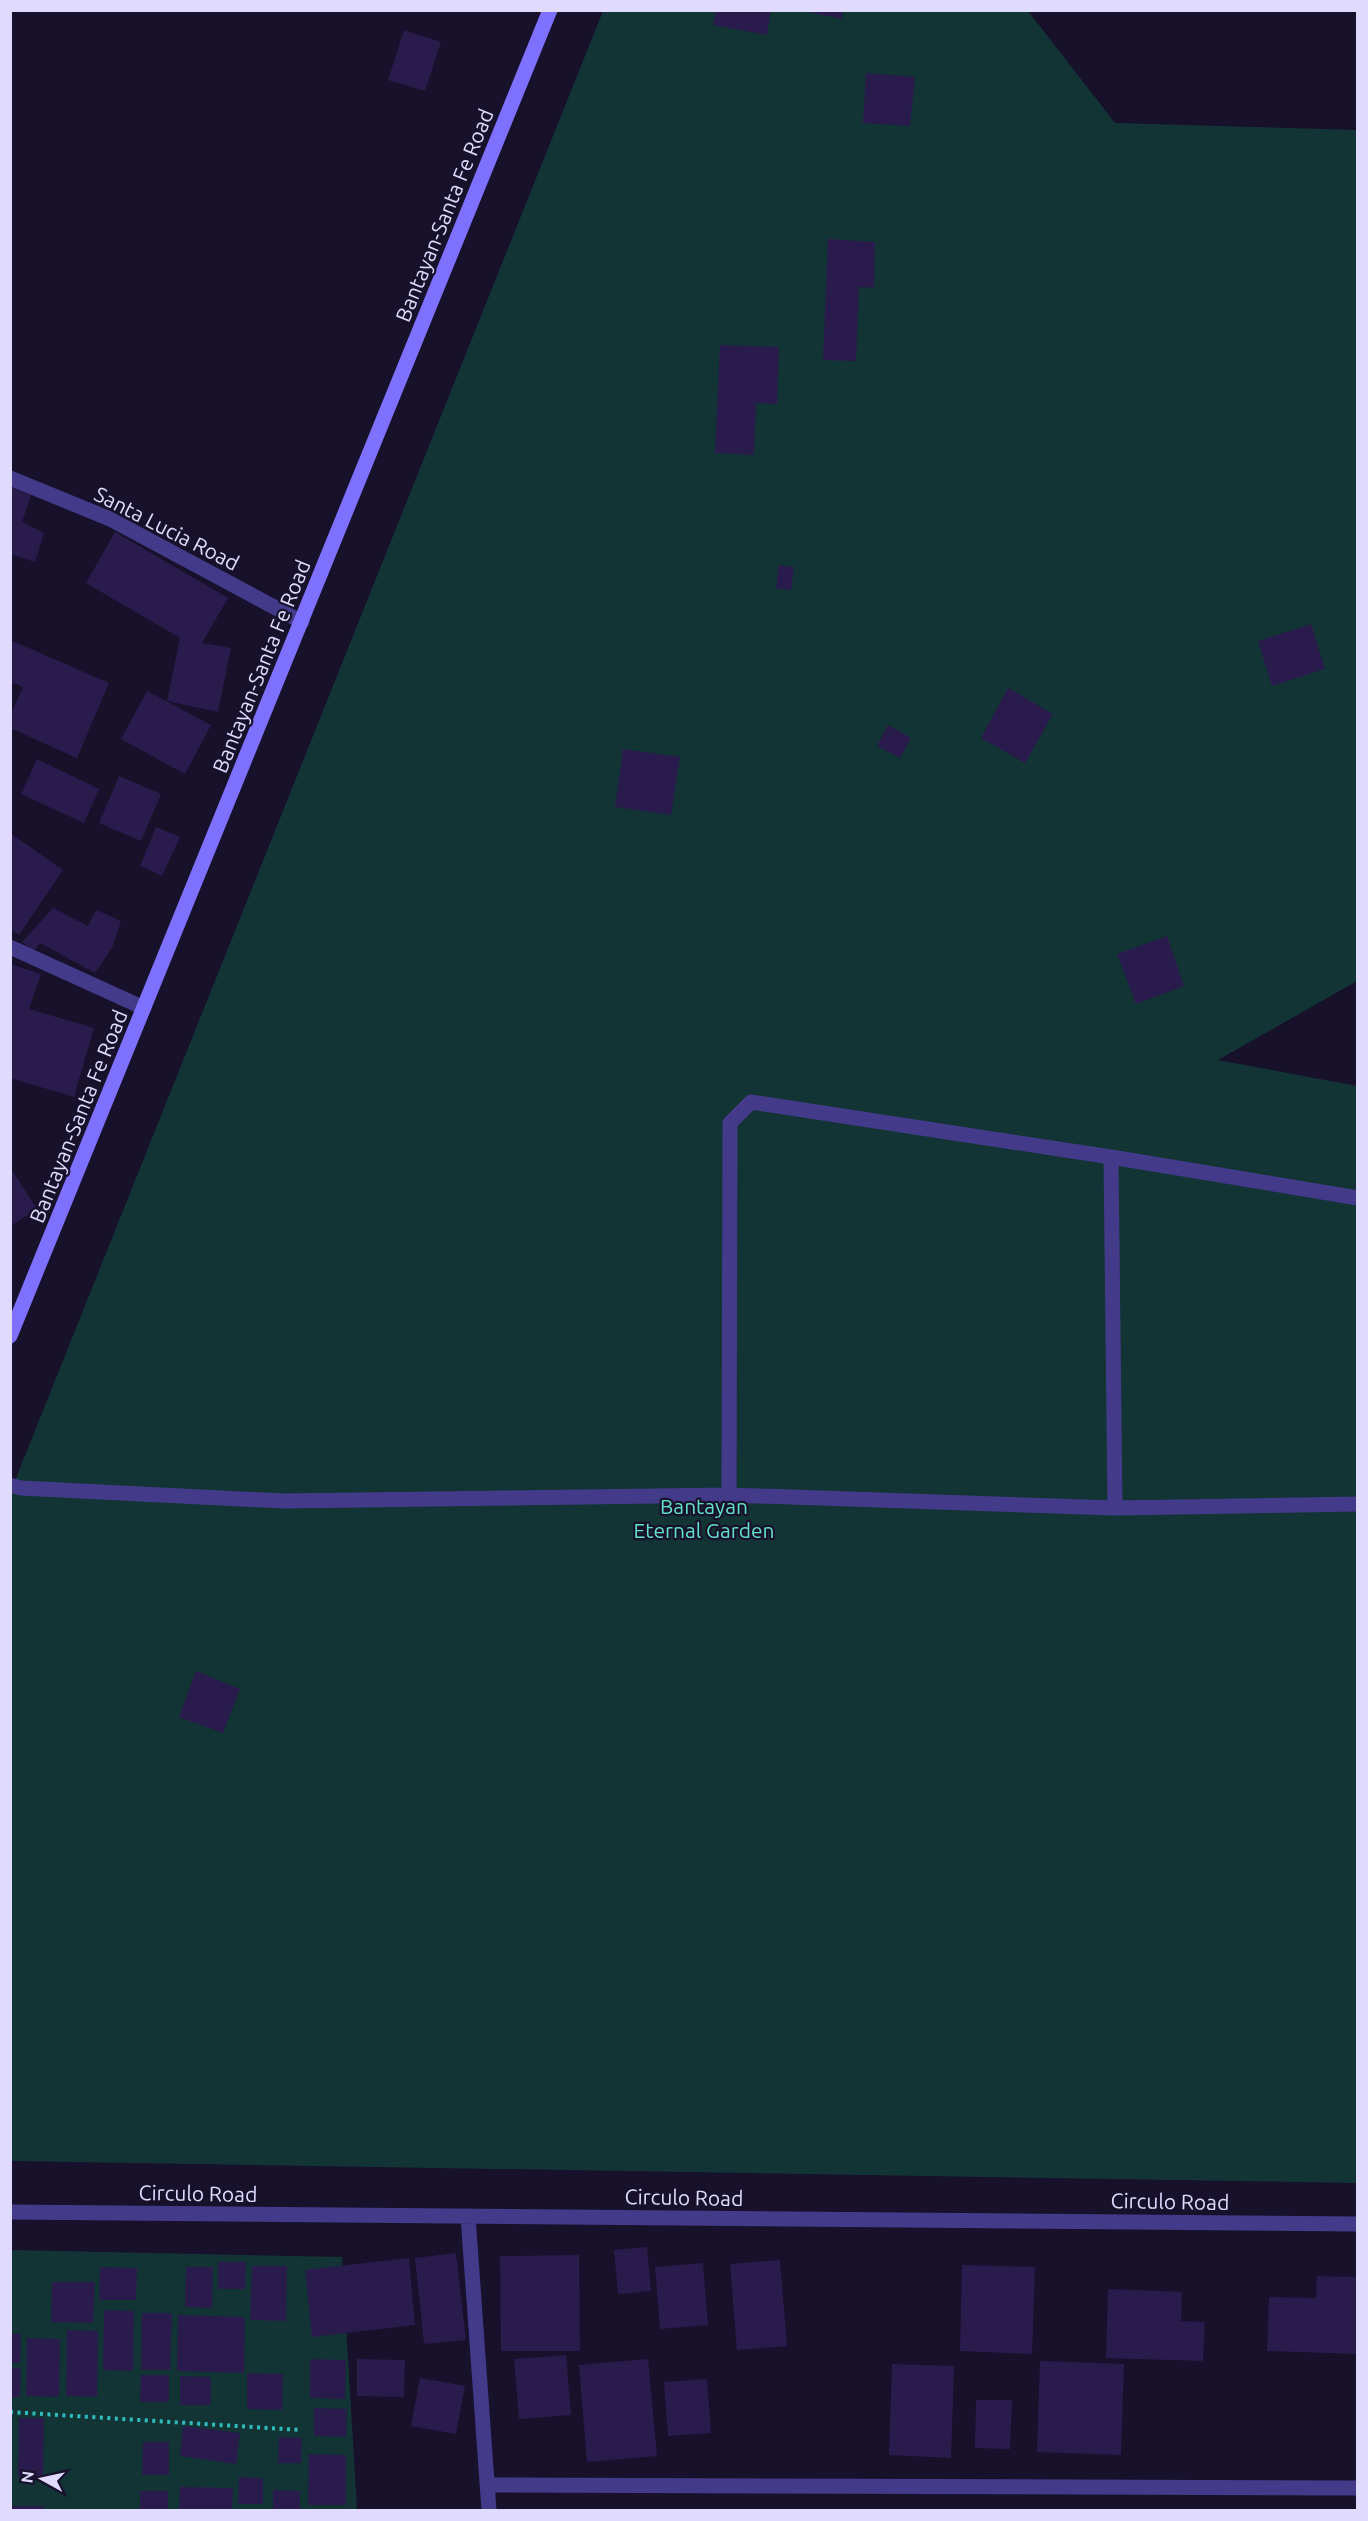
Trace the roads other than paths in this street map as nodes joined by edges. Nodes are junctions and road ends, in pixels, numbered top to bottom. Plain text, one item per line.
1 (550, 10) edge
2 (10, 478) edge
3 (302, 622) junction
4 (10, 946) edge
5 (144, 1008) junction
6 (1112, 1157) junction
7 (1358, 1198) edge
8 (10, 1336) edge
9 (10, 1485) edge
10 (729, 1495) junction
11 (1358, 1504) edge
12 (1115, 1508) junction
13 (10, 2212) edge
14 (468, 2216) junction
15 (1358, 2224) edge
16 (488, 2485) junction
17 (1358, 2488) edge
18 (489, 2511) edge

1 - 3 main road, Bantayan-Santa Fe Road
2 - 3 street, Santa Lucia Road
3 - 5 main road, Bantayan-Santa Fe Road
4 - 5 street
5 - 8 main road, Bantayan-Santa Fe Road
6 - 7 street
6 - 10 street
6 - 12 street
9 - 10 street
10 - 12 street
11 - 12 street
13 - 14 street, Circulo Road
14 - 15 street, Circulo Road
14 - 16 street
16 - 17 street
16 - 18 street

